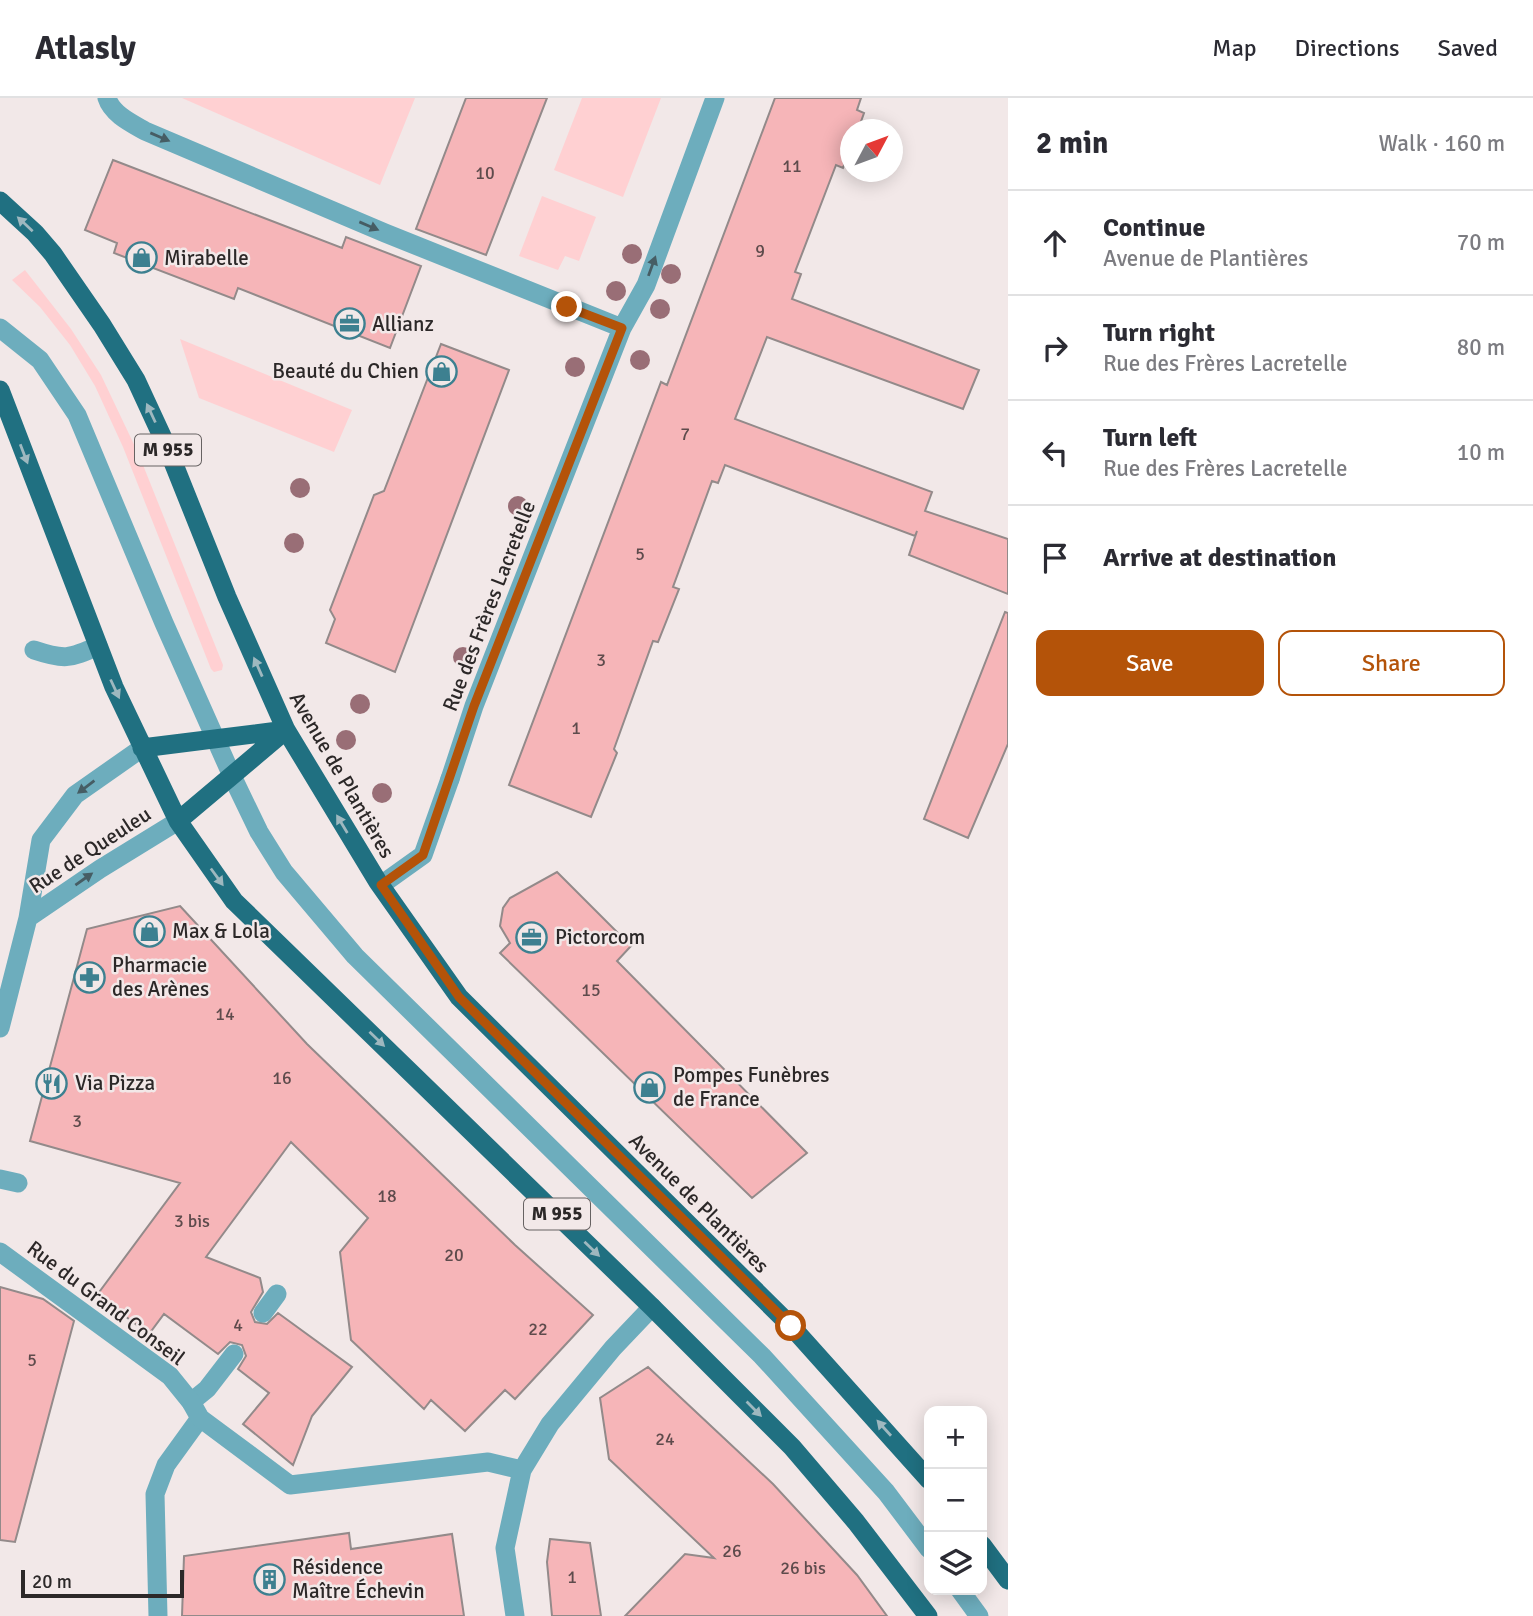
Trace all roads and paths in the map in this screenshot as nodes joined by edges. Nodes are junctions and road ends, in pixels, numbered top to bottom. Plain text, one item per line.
1 (107, 98) edge
2 (715, 98) edge
3 (0, 201) edge
4 (0, 328) edge
5 (622, 328) junction
6 (0, 390) edge
7 (97, 646) junction
8 (34, 650) dead end
9 (286, 730) junction
10 (215, 739) junction
11 (142, 748) junction
12 (232, 776) junction
13 (178, 821) junction
14 (381, 885) junction
15 (28, 918) junction
16 (0, 1028) edge
17 (0, 1252) edge
18 (277, 1294) dead end
19 (652, 1307) junction
20 (263, 1313) dead end
21 (234, 1354) dead end
22 (195, 1410) junction
23 (522, 1470) junction
24 (924, 1473) edge
25 (924, 1542) edge
26 (987, 1552) edge
27 (1008, 1580) edge
28 (964, 1595) edge
29 (158, 1616) edge
30 (515, 1616) edge
31 (928, 1616) edge
32 (979, 1616) edge

1 -> 5 street
5 -> 2 street, Rue des Frères Lacretelle
9 -> 3 main road, Avenue de Plantières / M 955
4 - 10 street, M 955
5 - 14 street, Rue des Frères Lacretelle
6 -> 7 main road, M 955
7 - 8 street
7 -> 11 main road, M 955
9 - 10 main road
9 - 12 main road
14 -> 9 main road, Avenue de Plantières / M 955
10 - 11 main road
10 - 12 street, M 955
11 - 13 main road, M 955
11 -> 15 street, Rue de Queuleu
12 - 13 main road
12 - 25 street, M 955
15 -> 13 street, Rue de Queuleu
13 -> 19 main road, M 955
24 -> 14 main road, Avenue de Plantières / M 955
15 - 16 street, Rue de Queuleu
17 - 22 street, Rue du Grand Conseil
18 - 20 street
19 - 23 street
19 -> 31 main road, M 955
21 - 22 street
22 - 23 street, Rue du Grand Conseil
22 - 29 street
23 - 30 street
26 - 27 main road
28 - 32 street

